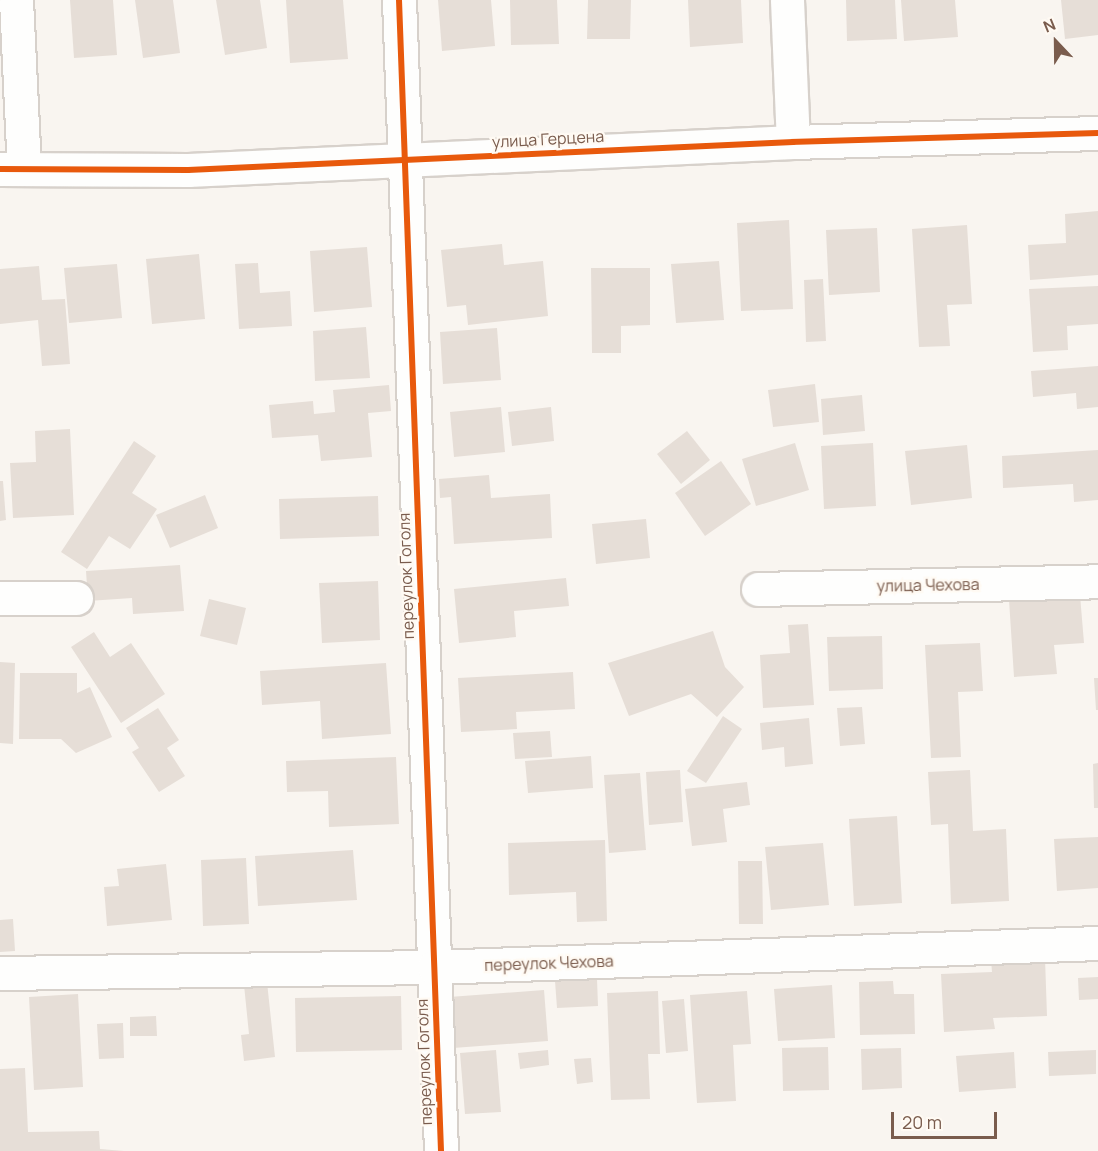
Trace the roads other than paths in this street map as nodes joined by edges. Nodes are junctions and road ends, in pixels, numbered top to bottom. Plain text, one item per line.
1 (16, 0) edge
2 (399, 0) edge
3 (787, 0) edge
4 (1098, 134) edge
5 (793, 142) junction
6 (405, 159) junction
7 (12, 169) edge
8 (1098, 581) edge
9 (758, 588) dead end
10 (0, 598) edge
11 (76, 598) dead end
12 (1098, 943) edge
13 (434, 967) junction
14 (0, 973) edge
15 (441, 1151) edge

1 - 7 street
2 - 6 street, переулок Гоголя
3 - 5 street
4 - 5 street, улица Герцена
5 - 6 street, улица Герцена
6 - 7 street, улица Герцена
6 - 13 street, переулок Гоголя
8 - 9 street, улица Чехова
10 - 11 street
12 - 13 street, переулок Чехова
13 - 14 street, переулок Чехова
13 - 15 street, переулок Гоголя

